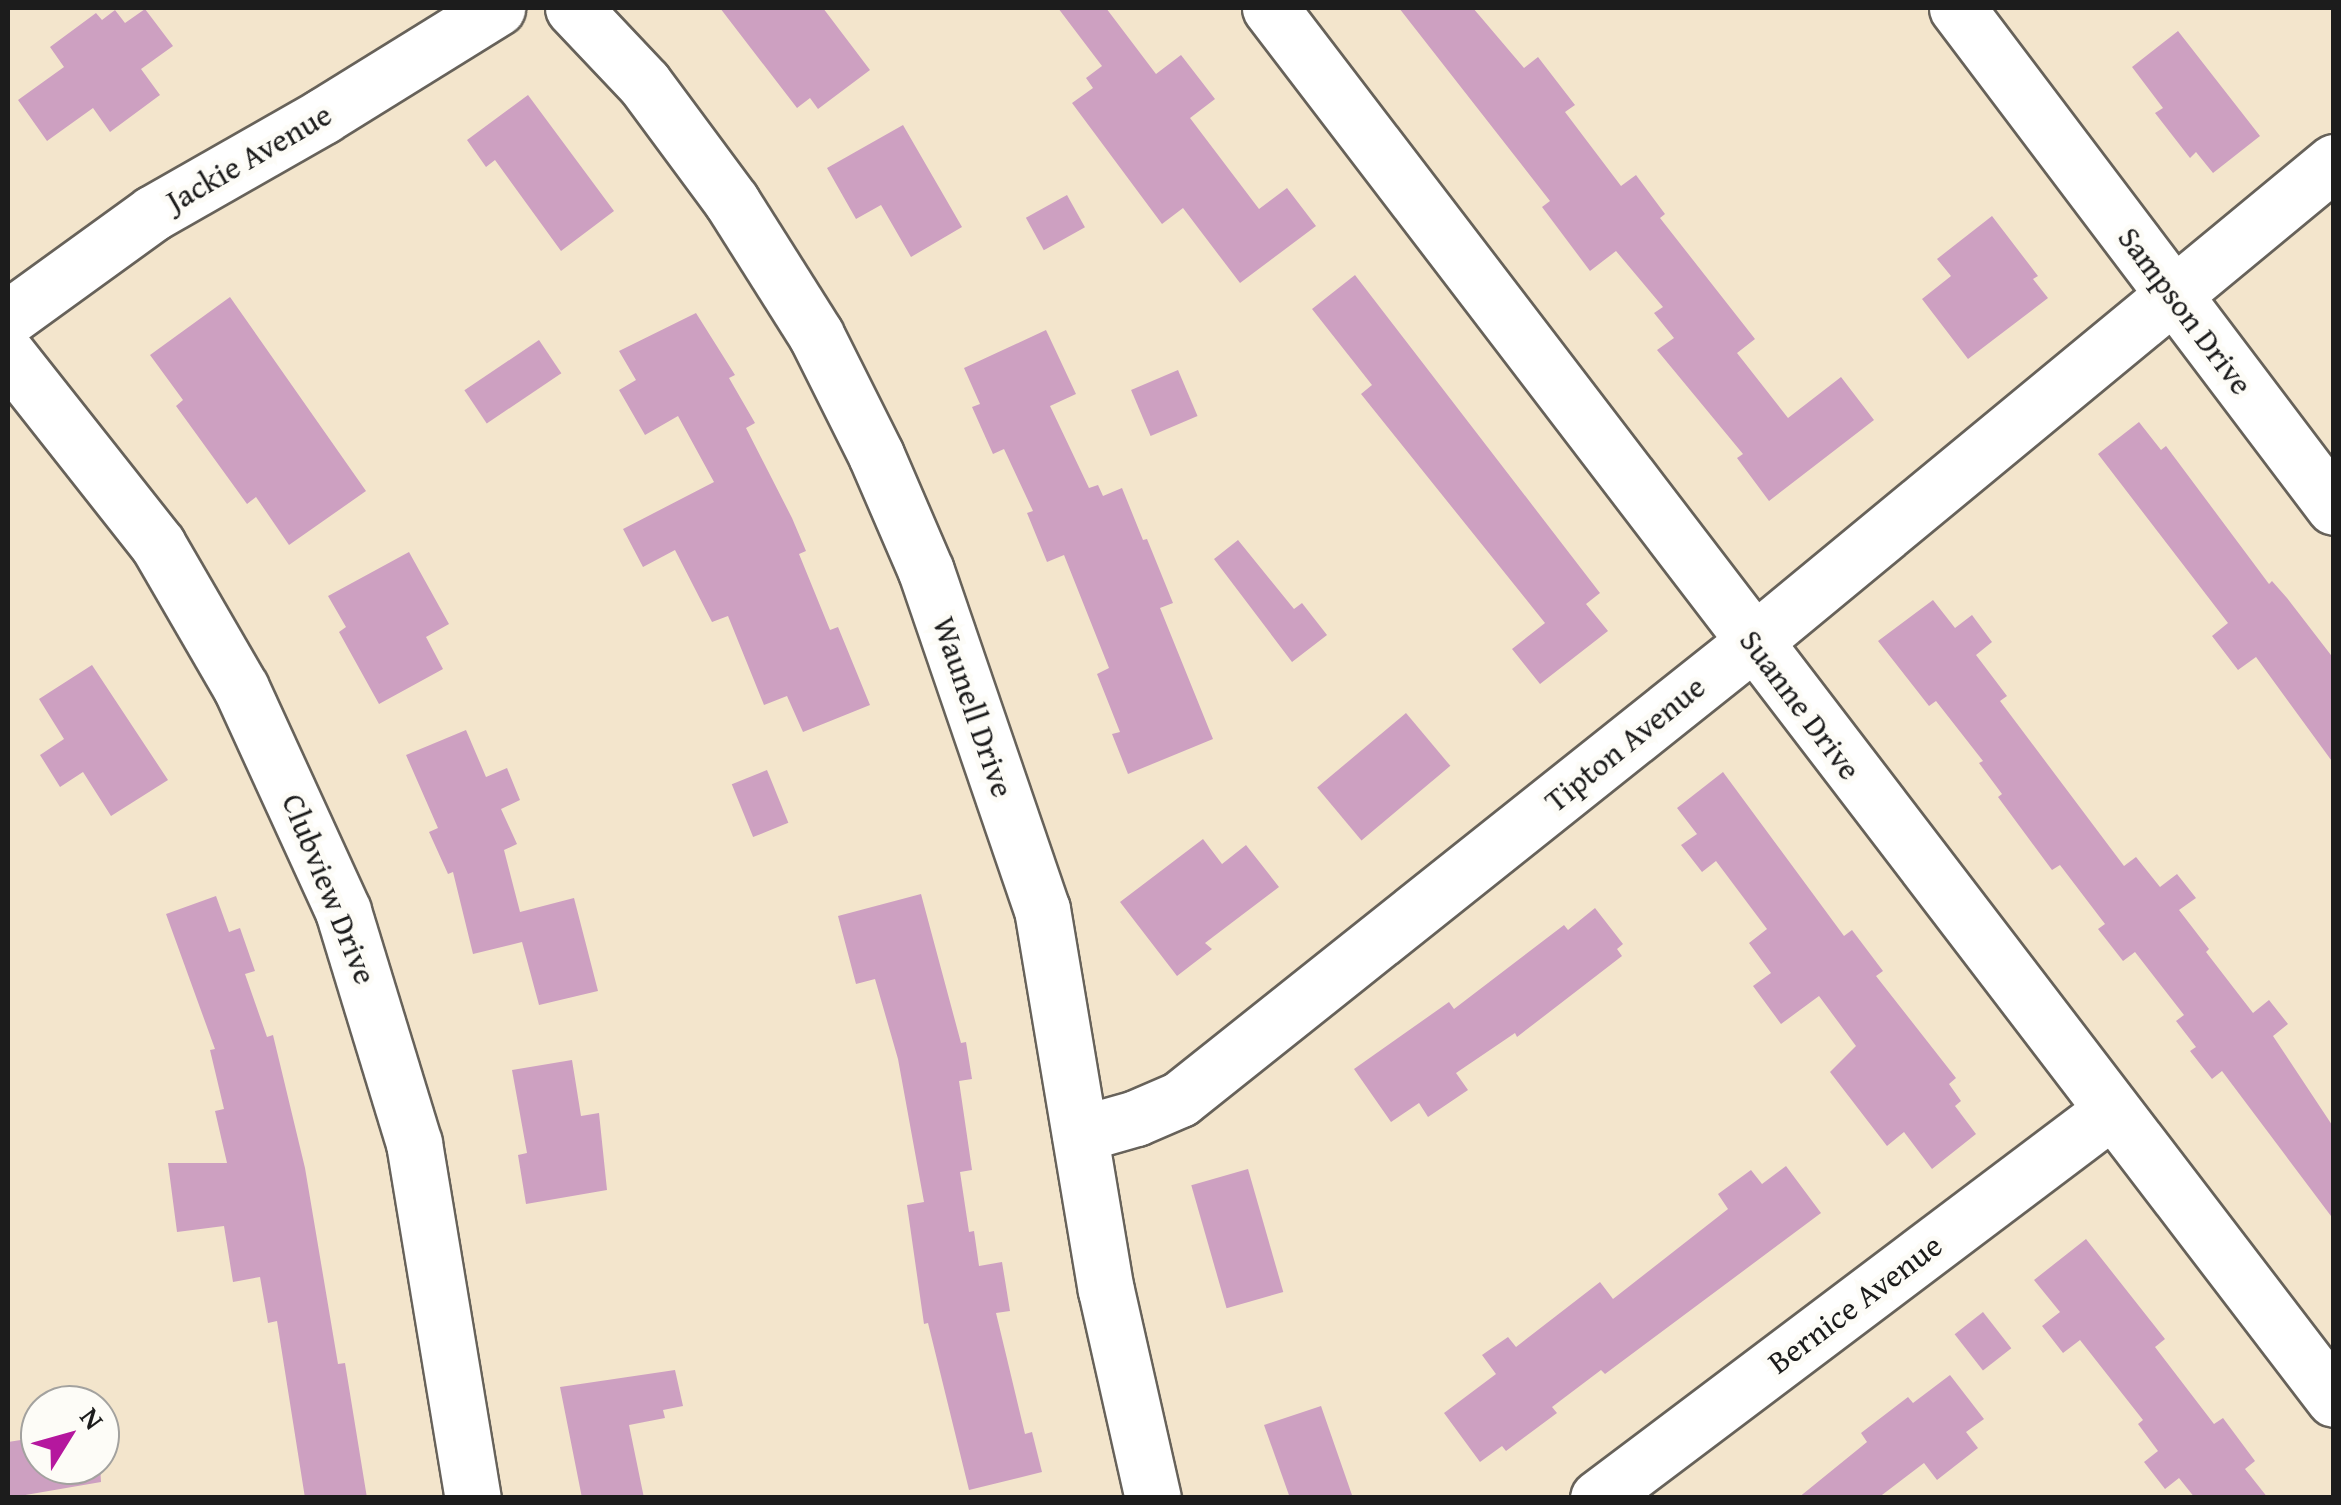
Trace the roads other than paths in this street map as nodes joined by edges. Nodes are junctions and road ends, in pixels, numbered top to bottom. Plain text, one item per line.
1 (497, 8) edge
2 (573, 8) edge
3 (1270, 8) edge
4 (1957, 8) edge
5 (2334, 162) edge
6 (2173, 295) junction
7 (8, 318) edge
8 (8, 354) edge
9 (2334, 507) edge
10 (1752, 642) junction
11 (2111, 1112) junction
12 (1080, 1134) junction
13 (2334, 1399) edge
14 (473, 1498) edge
15 (1154, 1498) edge
16 (1598, 1498) edge

1 - 7 street, Jackie Avenue
2 - 12 street, Waunell Drive
3 - 10 street, Suanne Drive
4 - 6 street, Sampson Drive
5 - 6 street, Tipton Avenue
6 - 9 street, Sampson Drive
6 - 10 street, Tipton Avenue
8 - 14 street, Clubview Drive
10 - 11 street, Suanne Drive
10 - 12 street, Tipton Avenue
11 - 13 street, Suanne Drive
11 - 16 street, Bernice Avenue
12 - 15 street, Waunell Drive

